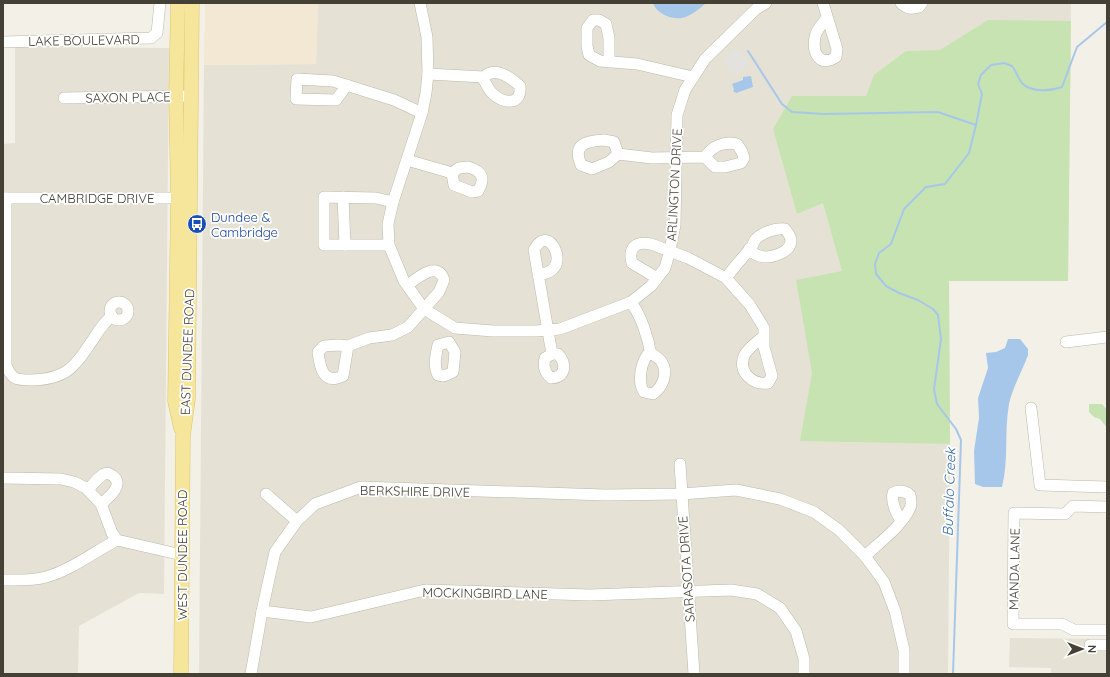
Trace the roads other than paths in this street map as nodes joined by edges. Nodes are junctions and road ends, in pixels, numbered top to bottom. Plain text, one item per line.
1 (160, 3) edge
2 (178, 3) edge
3 (192, 3) edge
4 (420, 3) edge
5 (766, 3) edge
6 (823, 3) edge
7 (901, 3) edge
8 (922, 3) edge
9 (827, 18) dead end
10 (3, 42) edge
11 (609, 62) dead end
12 (428, 74) junction
13 (484, 77) dead end
14 (693, 77) junction
15 (347, 85) dead end
16 (176, 96) junction
17 (192, 96) junction
18 (64, 98) dead end
19 (422, 113) junction
20 (618, 154) dead end
21 (677, 157) junction
22 (705, 157) dead end
23 (407, 160) junction
24 (452, 173) dead end
25 (343, 197) junction
26 (5, 198) edge
27 (184, 198) junction
28 (393, 202) junction
29 (345, 245) junction
30 (389, 245) junction
31 (750, 249) dead end
32 (670, 250) junction
33 (538, 275) dead end
34 (657, 278) junction
35 (726, 278) junction
36 (408, 286) junction
37 (631, 302) junction
38 (424, 309) junction
39 (112, 316) dead end
40 (455, 328) junction
41 (548, 331) junction
42 (764, 336) dead end
43 (1107, 337) edge
44 (449, 342) dead end
45 (1066, 342) dead end
46 (348, 346) dead end
47 (650, 352) dead end
48 (552, 354) dead end
49 (1031, 408) dead end
50 (183, 436) joint
51 (680, 464) dead end
52 (3, 478) edge
53 (1107, 487) edge
54 (88, 490) junction
55 (266, 494) dead end
56 (682, 494) junction
57 (101, 504) junction
58 (1107, 507) edge
59 (900, 521) dead end
60 (297, 522) junction
61 (117, 540) junction
62 (182, 555) junction
63 (865, 556) junction
64 (3, 580) edge
65 (688, 592) junction
66 (262, 611) junction
67 (1107, 630) edge
68 (1090, 645) dead end
69 (1107, 645) edge
70 (181, 674) edge
71 (251, 674) edge
72 (694, 674) edge
73 (804, 674) edge
74 (904, 674) edge

1 - 10 street, LAKE BOULEVARD
2 - 16 main road, EAST DUNDEE ROAD
3 - 17 main road, EAST DUNDEE ROAD
4 - 12 street, ARLINGTON DRIVE
5 - 14 street, ARLINGTON DRIVE
6 - 9 street
7 - 8 street
11 - 14 street
12 - 13 street
12 - 19 street, ARLINGTON DRIVE
14 - 21 street, ARLINGTON DRIVE
15 - 19 street
16 - 17 street, SAXON PLACE
16 - 18 street, SAXON PLACE
16 - 27 main road, EAST DUNDEE ROAD
17 - 27 main road, EAST DUNDEE ROAD
19 - 23 street, ARLINGTON DRIVE
20 - 21 street
21 - 22 street
21 - 32 street, ARLINGTON DRIVE
23 - 24 street
23 - 28 street, ARLINGTON DRIVE
25 - 28 street
25 - 29 street
25 - 29 street
26 - 27 street, CAMBRIDGE DRIVE
26 - 39 street
27 - 50 main road, EAST DUNDEE ROAD
28 - 30 street, ARLINGTON DRIVE
29 - 30 street
30 - 36 street, ARLINGTON DRIVE
31 - 35 street
32 - 34 street, ARLINGTON DRIVE
32 - 34 street
32 - 35 street
33 - 41 street
34 - 37 street, ARLINGTON DRIVE
35 - 42 street
36 - 38 street, ARLINGTON DRIVE
36 - 38 street
37 - 41 street, ARLINGTON DRIVE
37 - 47 street
38 - 40 street, ARLINGTON DRIVE
38 - 46 street
40 - 41 street, ARLINGTON DRIVE
40 - 44 street
41 - 48 street
43 - 45 street
49 - 53 street
50 - 62 main road, WEST DUNDEE ROAD
51 - 56 street, SARASOTA DRIVE
52 - 54 street
54 - 57 street
54 - 57 street
55 - 60 street
56 - 60 street, BERKSHIRE DRIVE
56 - 63 street, BERKSHIRE DRIVE
56 - 65 street, SARASOTA DRIVE
57 - 61 street
58 - 67 street, MANDA LANE
59 - 63 street
60 - 66 street, BERKSHIRE DRIVE
61 - 62 street
61 - 64 street
62 - 70 main road, WEST DUNDEE ROAD
63 - 74 street, BERKSHIRE DRIVE
65 - 66 street, MOCKINGBIRD LANE
65 - 72 street, SARASOTA DRIVE
65 - 73 street, MOCKINGBIRD LANE
66 - 71 street, BERKSHIRE DRIVE
68 - 69 street

